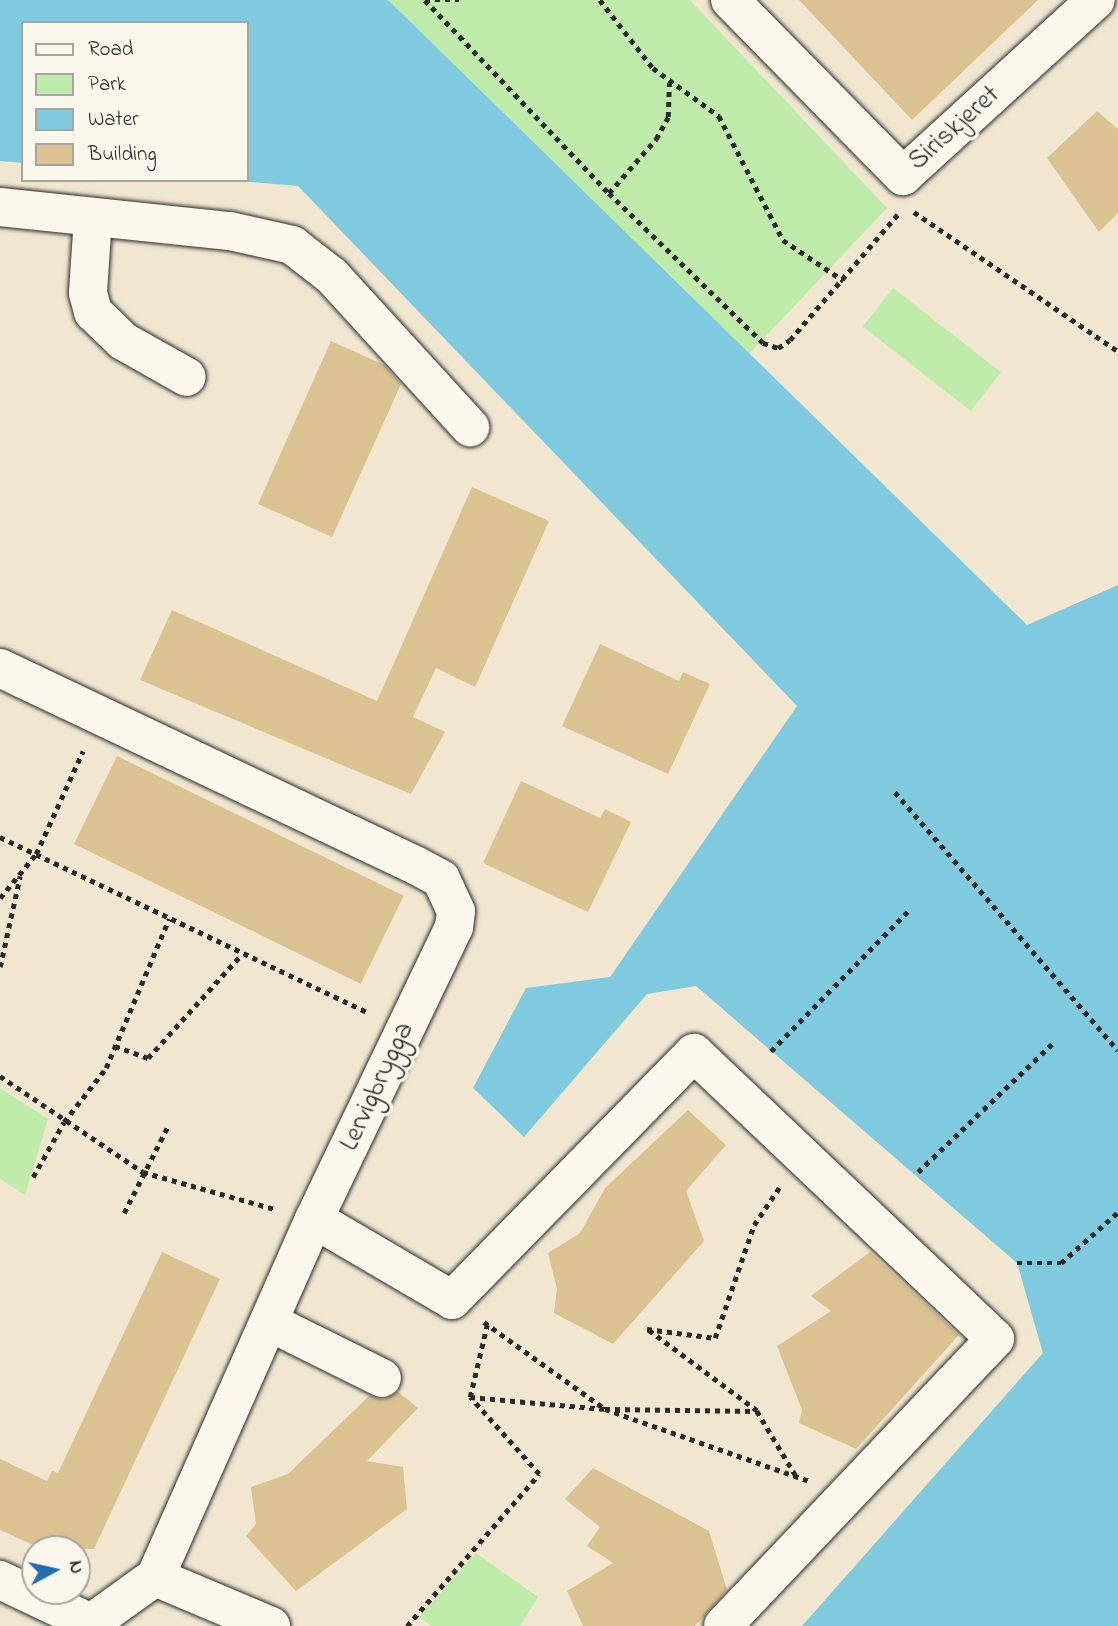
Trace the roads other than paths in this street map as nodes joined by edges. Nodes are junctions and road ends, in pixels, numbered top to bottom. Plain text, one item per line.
1 (730, 0) edge
2 (1096, 0) edge
3 (0, 207) edge
4 (93, 217) junction
5 (187, 377) dead end
6 (470, 427) dead end
7 (0, 668) edge
8 (314, 1219) junction
9 (269, 1322) junction
10 (382, 1378) dead end
11 (155, 1577) junction
12 (0, 1580) edge
13 (271, 1626) edge
14 (723, 1626) edge

1 - 2 street, Siriskjeret
3 - 4 street
4 - 5 street
4 - 6 street
7 - 8 street, Lervigbrygga
8 - 9 street, Lervigbrygga
8 - 14 street
9 - 10 street
9 - 11 street, Lervigbrygga
11 - 12 street
11 - 13 street

